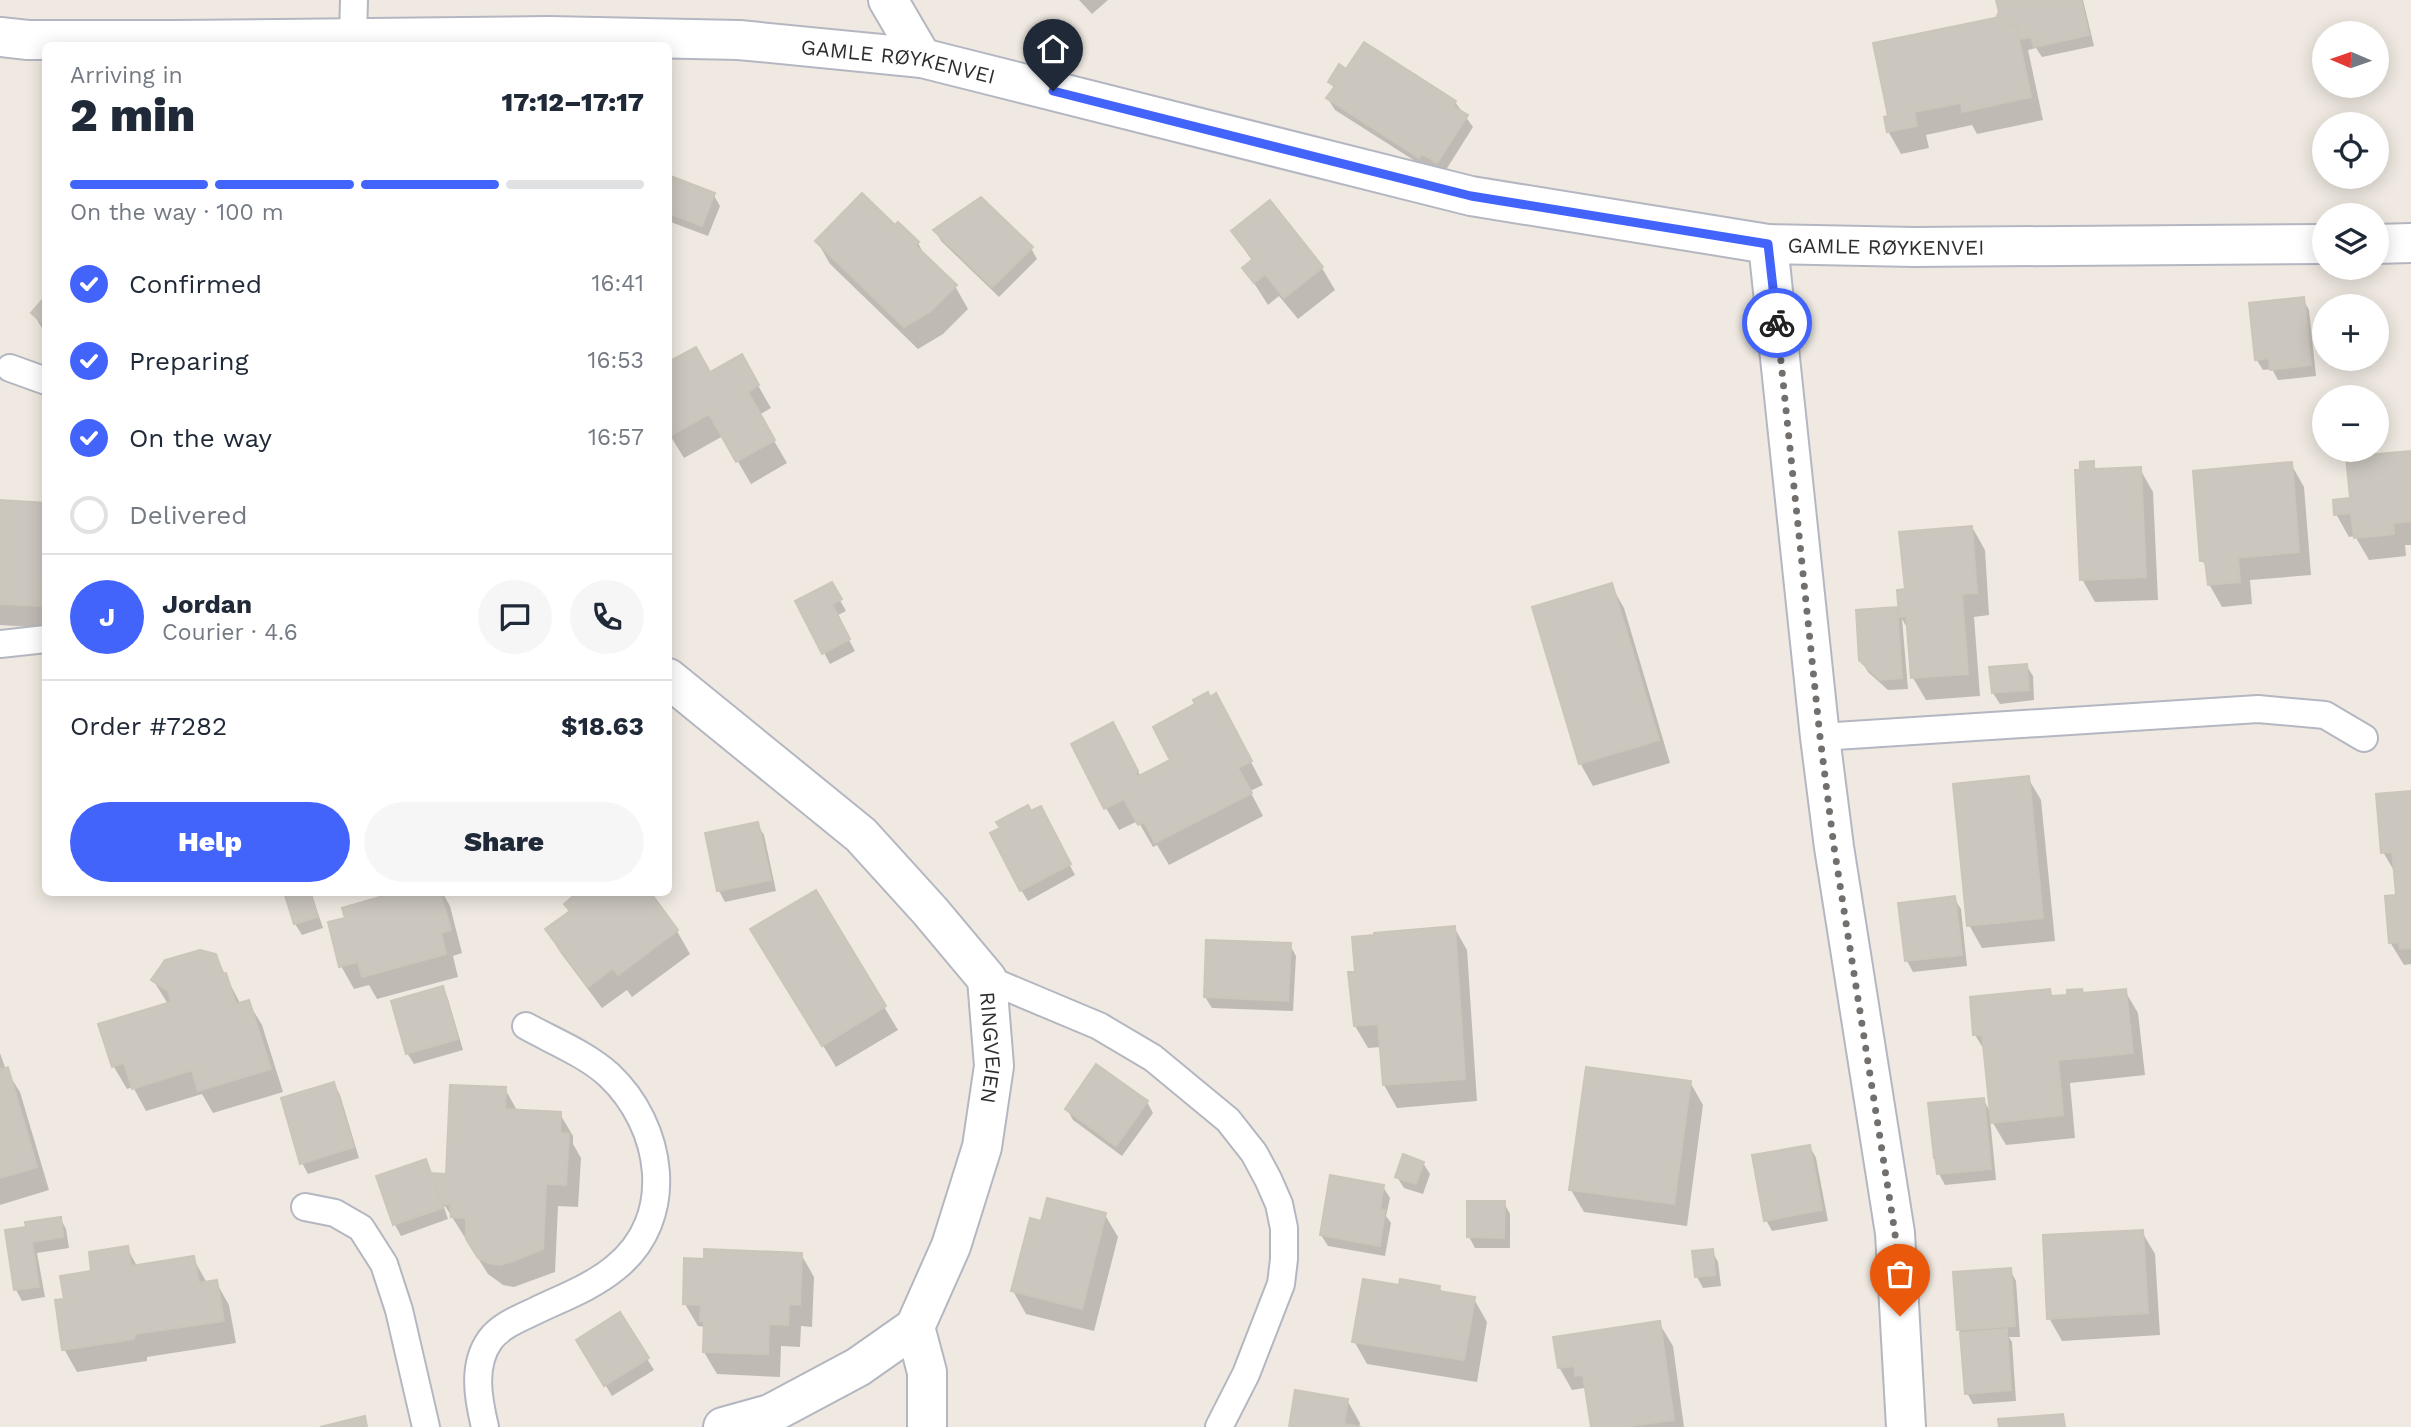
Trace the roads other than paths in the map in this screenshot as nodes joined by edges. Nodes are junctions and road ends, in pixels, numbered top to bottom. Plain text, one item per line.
1 (354, 0) edge
2 (888, 0) edge
3 (353, 38) junction
4 (165, 42) edge
5 (24, 45) edge
6 (42, 45) edge
7 (922, 58) junction
8 (2411, 243) edge
9 (1768, 244) junction
10 (2312, 244) edge
11 (2389, 244) edge
12 (10, 368) dead end
13 (42, 380) edge
14 (42, 639) edge
15 (0, 644) edge
16 (672, 681) edge
17 (1820, 737) junction
18 (2364, 737) dead end
19 (987, 979) junction
20 (526, 1027) dead end
21 (305, 1207) dead end
22 (915, 1327) junction
23 (426, 1427) edge
24 (485, 1427) edge
25 (723, 1427) edge
26 (927, 1427) edge
27 (1219, 1427) edge
28 (1906, 1427) edge

1 - 3 lane
2 - 7 street
3 - 4 street, GAMLE RØYKENVEI
3 - 7 street, GAMLE RØYKENVEI
5 - 6 street, GAMLE RØYKENVEI
7 - 9 street, GAMLE RØYKENVEI
8 - 11 street
9 - 10 street, GAMLE RØYKENVEI
9 - 17 street
12 - 13 lane
14 - 15 lane
16 - 19 street, RINGVEIEN
17 - 18 lane
17 - 28 street
19 - 22 street, RINGVEIEN
19 - 27 lane
20 - 24 lane
21 - 23 lane
22 - 25 street
22 - 26 street

